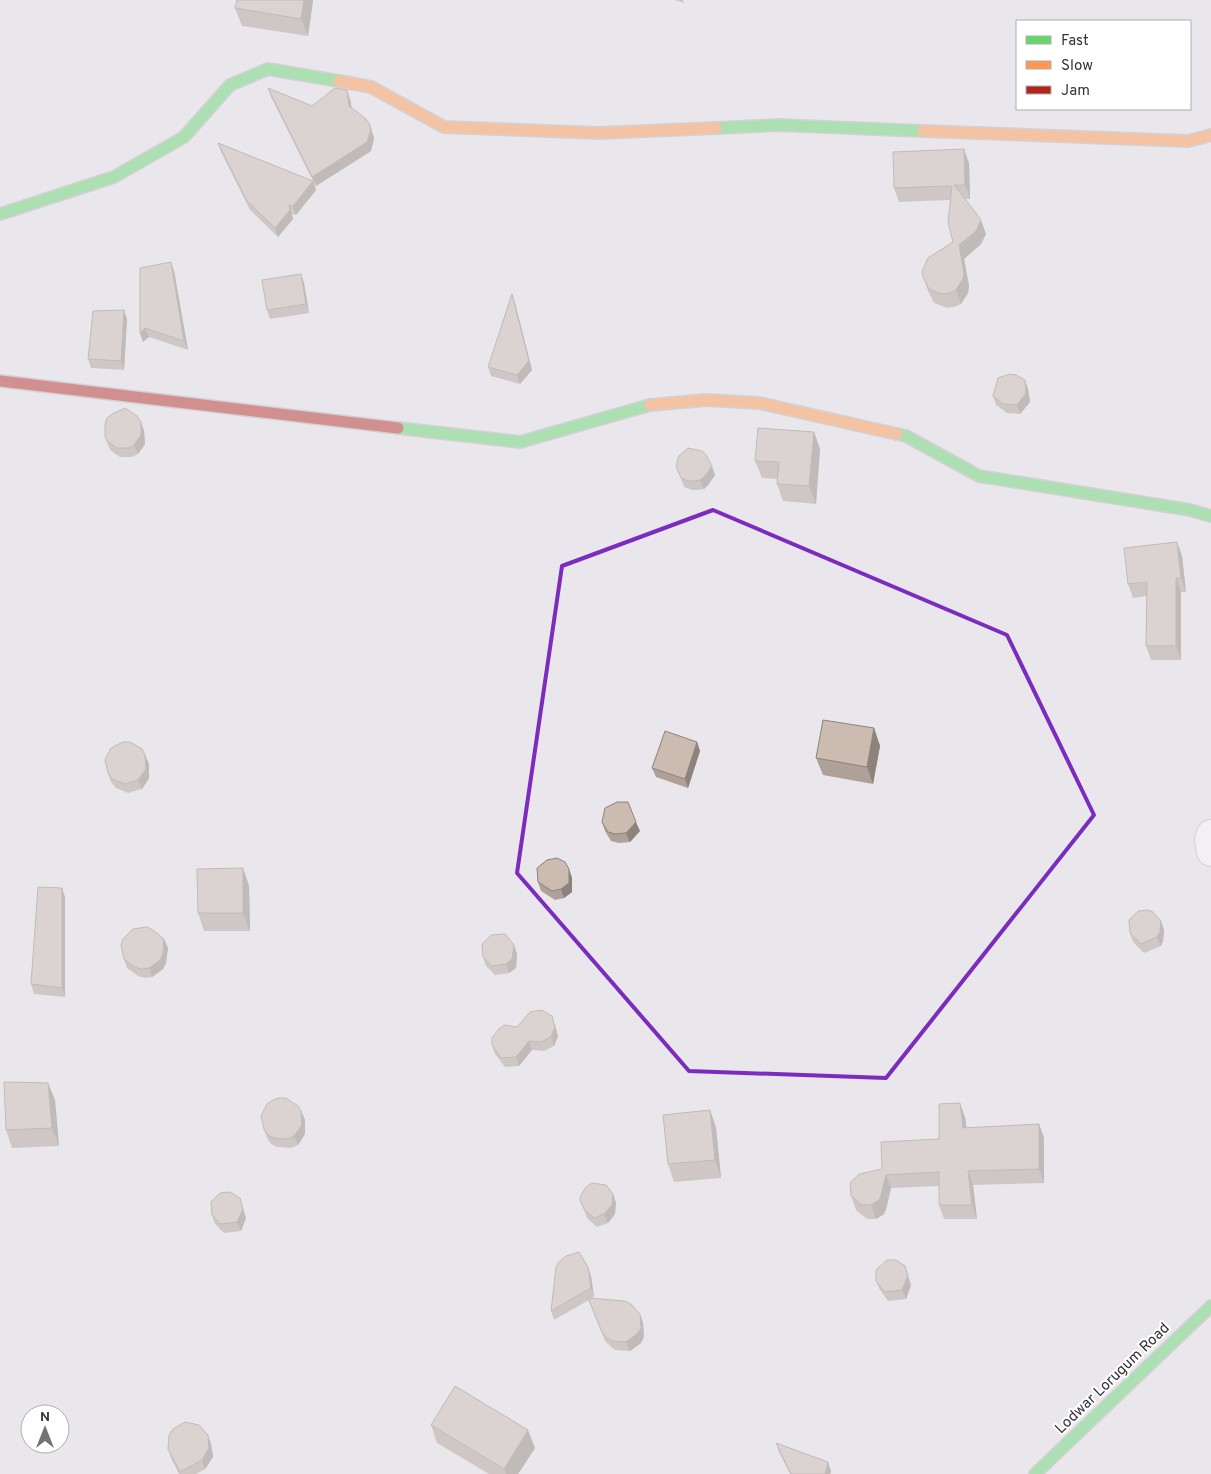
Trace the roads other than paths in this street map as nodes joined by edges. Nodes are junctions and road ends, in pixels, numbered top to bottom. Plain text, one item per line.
1 (1211, 135) edge
2 (0, 214) edge
3 (0, 381) edge
4 (1211, 516) edge
5 (1211, 834) edge
6 (1211, 852) edge
7 (1211, 1306) edge
8 (1036, 1474) edge

1 - 2 street
3 - 4 street
5 - 6 street
7 - 8 street, Lodwar Lorugum Road

